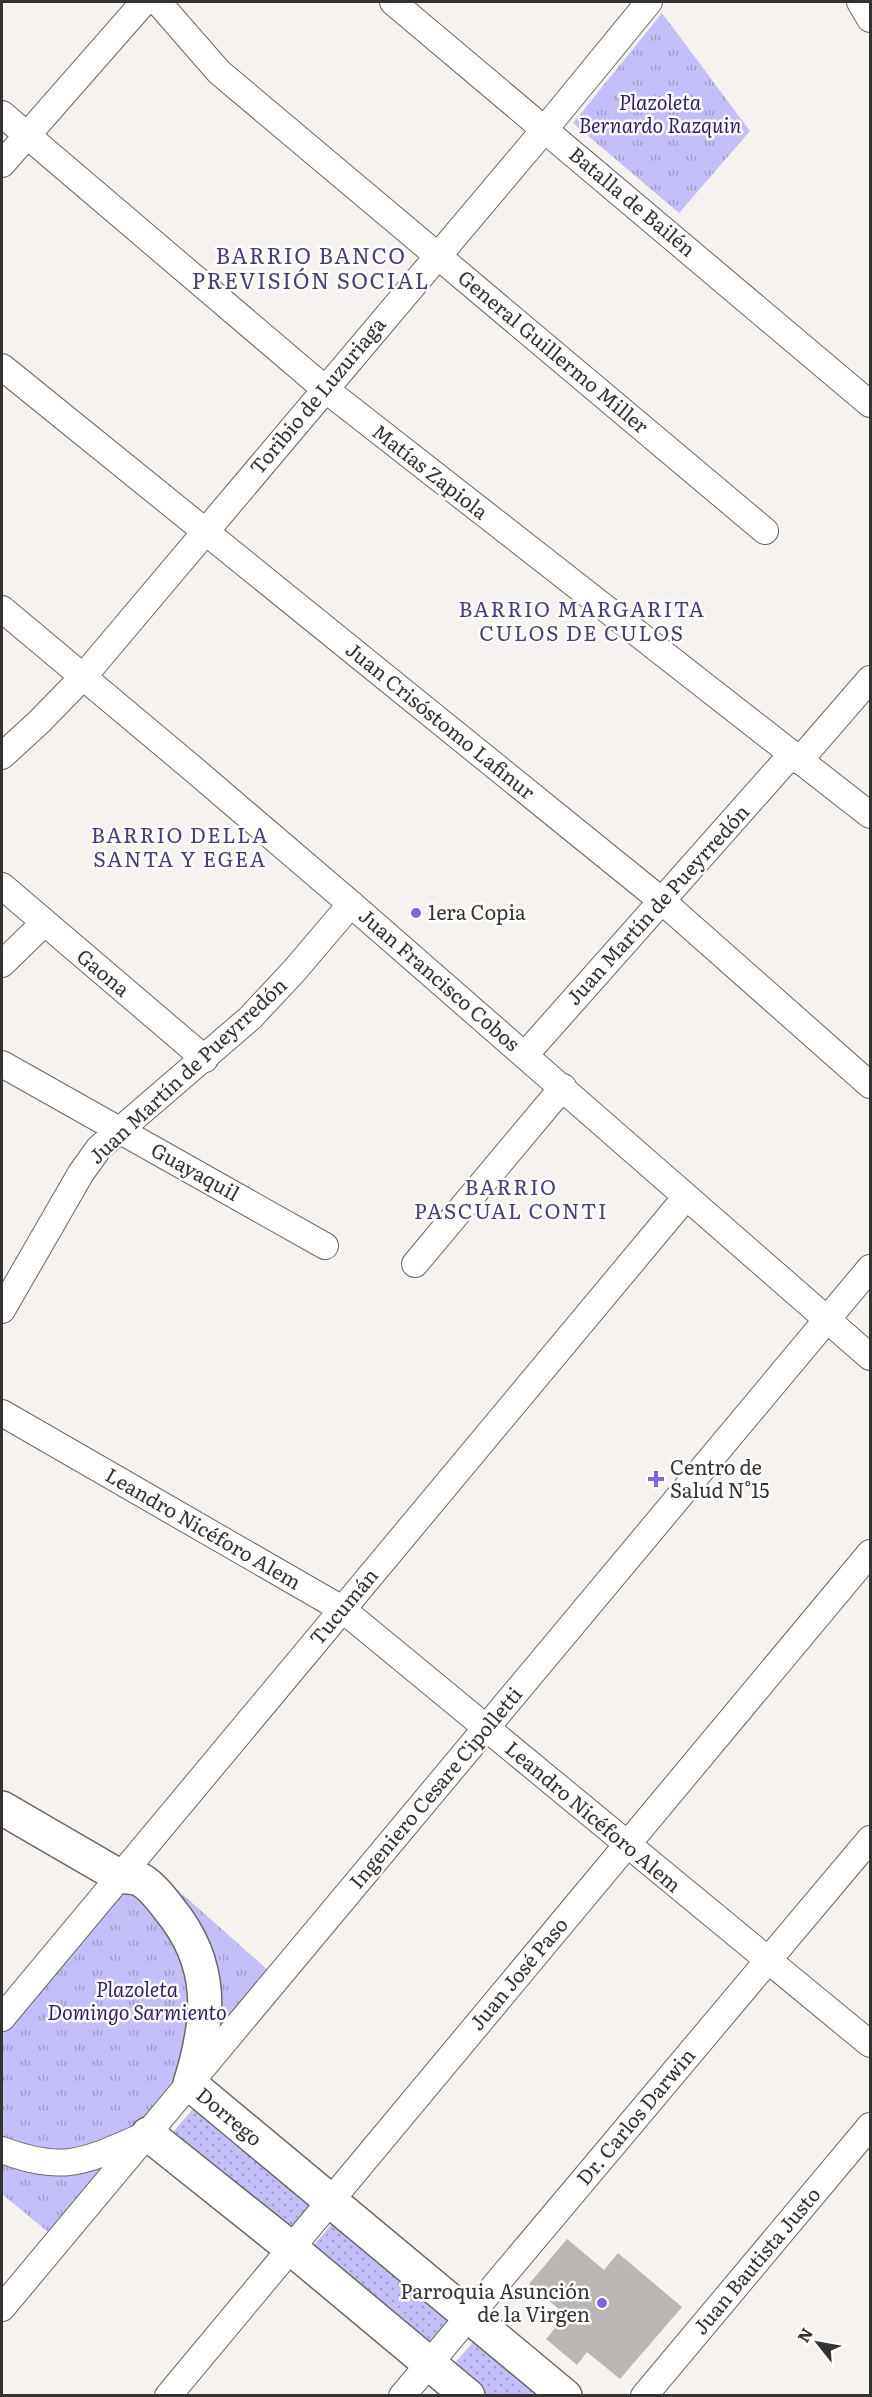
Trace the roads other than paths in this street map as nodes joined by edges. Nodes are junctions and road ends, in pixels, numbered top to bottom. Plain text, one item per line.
1 (144, 2) edge
2 (158, 2) edge
3 (393, 2) edge
4 (649, 2) edge
5 (860, 2) edge
6 (870, 19) edge
7 (2, 114) edge
8 (545, 129) junction
9 (26, 135) junction
10 (2, 164) edge
11 (437, 255) junction
12 (2, 367) edge
13 (325, 389) junction
14 (870, 404) edge
15 (205, 531) junction
16 (765, 531) dead end
17 (2, 609) edge
18 (83, 677) junction
19 (870, 679) edge
20 (2, 756) edge
21 (795, 758) junction
22 (870, 815) edge
23 (2, 886) edge
24 (662, 901) junction
25 (351, 904) junction
26 (44, 923) junction
27 (2, 964) edge
28 (525, 1054) junction
29 (205, 1059) junction
30 (2, 1064) edge
31 (870, 1085) edge
32 (563, 1087) junction
33 (120, 1130) junction
34 (686, 1197) junction
35 (326, 1246) dead end
36 (415, 1264) dead end
37 (870, 1268) edge
38 (2, 1311) edge
39 (827, 1319) junction
40 (870, 1357) edge
41 (2, 1413) edge
42 (870, 1553) edge
43 (342, 1609) junction
44 (486, 1728) junction
45 (2, 1808) edge
46 (870, 1839) edge
47 (627, 1845) junction
48 (119, 1876) junction
49 (768, 1961) junction
50 (2, 2018) edge
51 (870, 2044) edge
52 (190, 2084) junction
53 (870, 2126) edge
54 (148, 2134) junction
55 (2, 2150) edge
56 (331, 2202) junction
57 (292, 2249) junction
58 (2, 2308) edge
59 (470, 2315) junction
60 (429, 2363) junction
61 (168, 2396) edge
62 (402, 2396) edge
63 (468, 2396) edge
64 (565, 2396) edge
65 (644, 2396) edge

1 - 9 street
2 - 11 street, General Guillermo Miller
3 - 8 street, Batalla de Bailén
4 - 8 street, Toribio de Luzuriaga
5 - 6 street
7 - 9 street, Matías Zapiola
8 - 11 street, Toribio de Luzuriaga
8 - 14 street, Batalla de Bailén
9 - 10 street
9 - 13 street, Matías Zapiola
11 - 13 street, Toribio de Luzuriaga
11 - 16 street, General Guillermo Miller
12 - 15 street, Juan Crisóstomo Lafinur
13 - 15 street, Toribio de Luzuriaga
13 - 21 street, Matías Zapiola
15 - 18 street, Toribio de Luzuriaga
15 - 24 street, Juan Crisóstomo Lafinur
17 - 18 street, Juan Francisco Cobos
18 - 20 street, Toribio de Luzuriaga
18 - 25 street, Juan Francisco Cobos
19 - 21 street, Juan Martín de Pueyrredón
21 - 22 street, Matías Zapiola
21 - 24 street, Juan Martín de Pueyrredón
23 - 26 street, Gaona
24 - 28 street, Juan Martín de Pueyrredón
24 - 31 street, Juan Crisóstomo Lafinur
25 - 28 street, Juan Francisco Cobos
25 - 29 street, Juan Martín de Pueyrredón
26 - 27 street
26 - 29 street, Gaona
28 - 32 street, Juan Francisco Cobos
29 - 33 street, Juan Martín de Pueyrredón
30 - 33 street, Guayaquil
32 - 34 street, Juan Francisco Cobos
32 - 36 street
33 - 35 street, Guayaquil
33 - 38 street, Juan Martín de Pueyrredón
34 - 39 street, Juan Francisco Cobos
34 - 43 street, Tucumán
37 - 39 street, Ingeniero Cesare Cipolletti
39 - 40 street, Juan Francisco Cobos
39 - 44 street, Ingeniero Cesare Cipolletti
41 - 43 street, Leandro Nicéforo Alem
42 - 47 street, Juan José Paso
43 - 44 street, Leandro Nicéforo Alem
43 - 48 street, Tucumán
44 - 47 street, Leandro Nicéforo Alem
44 - 52 street, Ingeniero Cesare Cipolletti
45 - 48 main road, Dorrego
46 - 49 street, Dr. Carlos Darwin
47 - 49 street, Leandro Nicéforo Alem
47 - 56 street, Juan José Paso
48 - 50 street, Tucumán
48 - 52 main road, Dorrego
49 - 51 street, Leandro Nicéforo Alem
49 - 59 street, Dr. Carlos Darwin
52 - 54 street, Ingeniero Cesare Cipolletti
52 - 56 main road, Dorrego
53 - 65 street, Juan Bautista Justo
54 - 55 street
54 - 57 main road
54 - 58 street, Ingeniero Cesare Cipolletti
56 - 57 street, Juan José Paso
56 - 59 main road, Dorrego
57 - 60 main road
57 - 61 street, Juan José Paso
59 - 60 street, Dr. Carlos Darwin
59 - 64 main road, Dorrego
60 - 62 street, Dr. Carlos Darwin
60 - 63 main road

